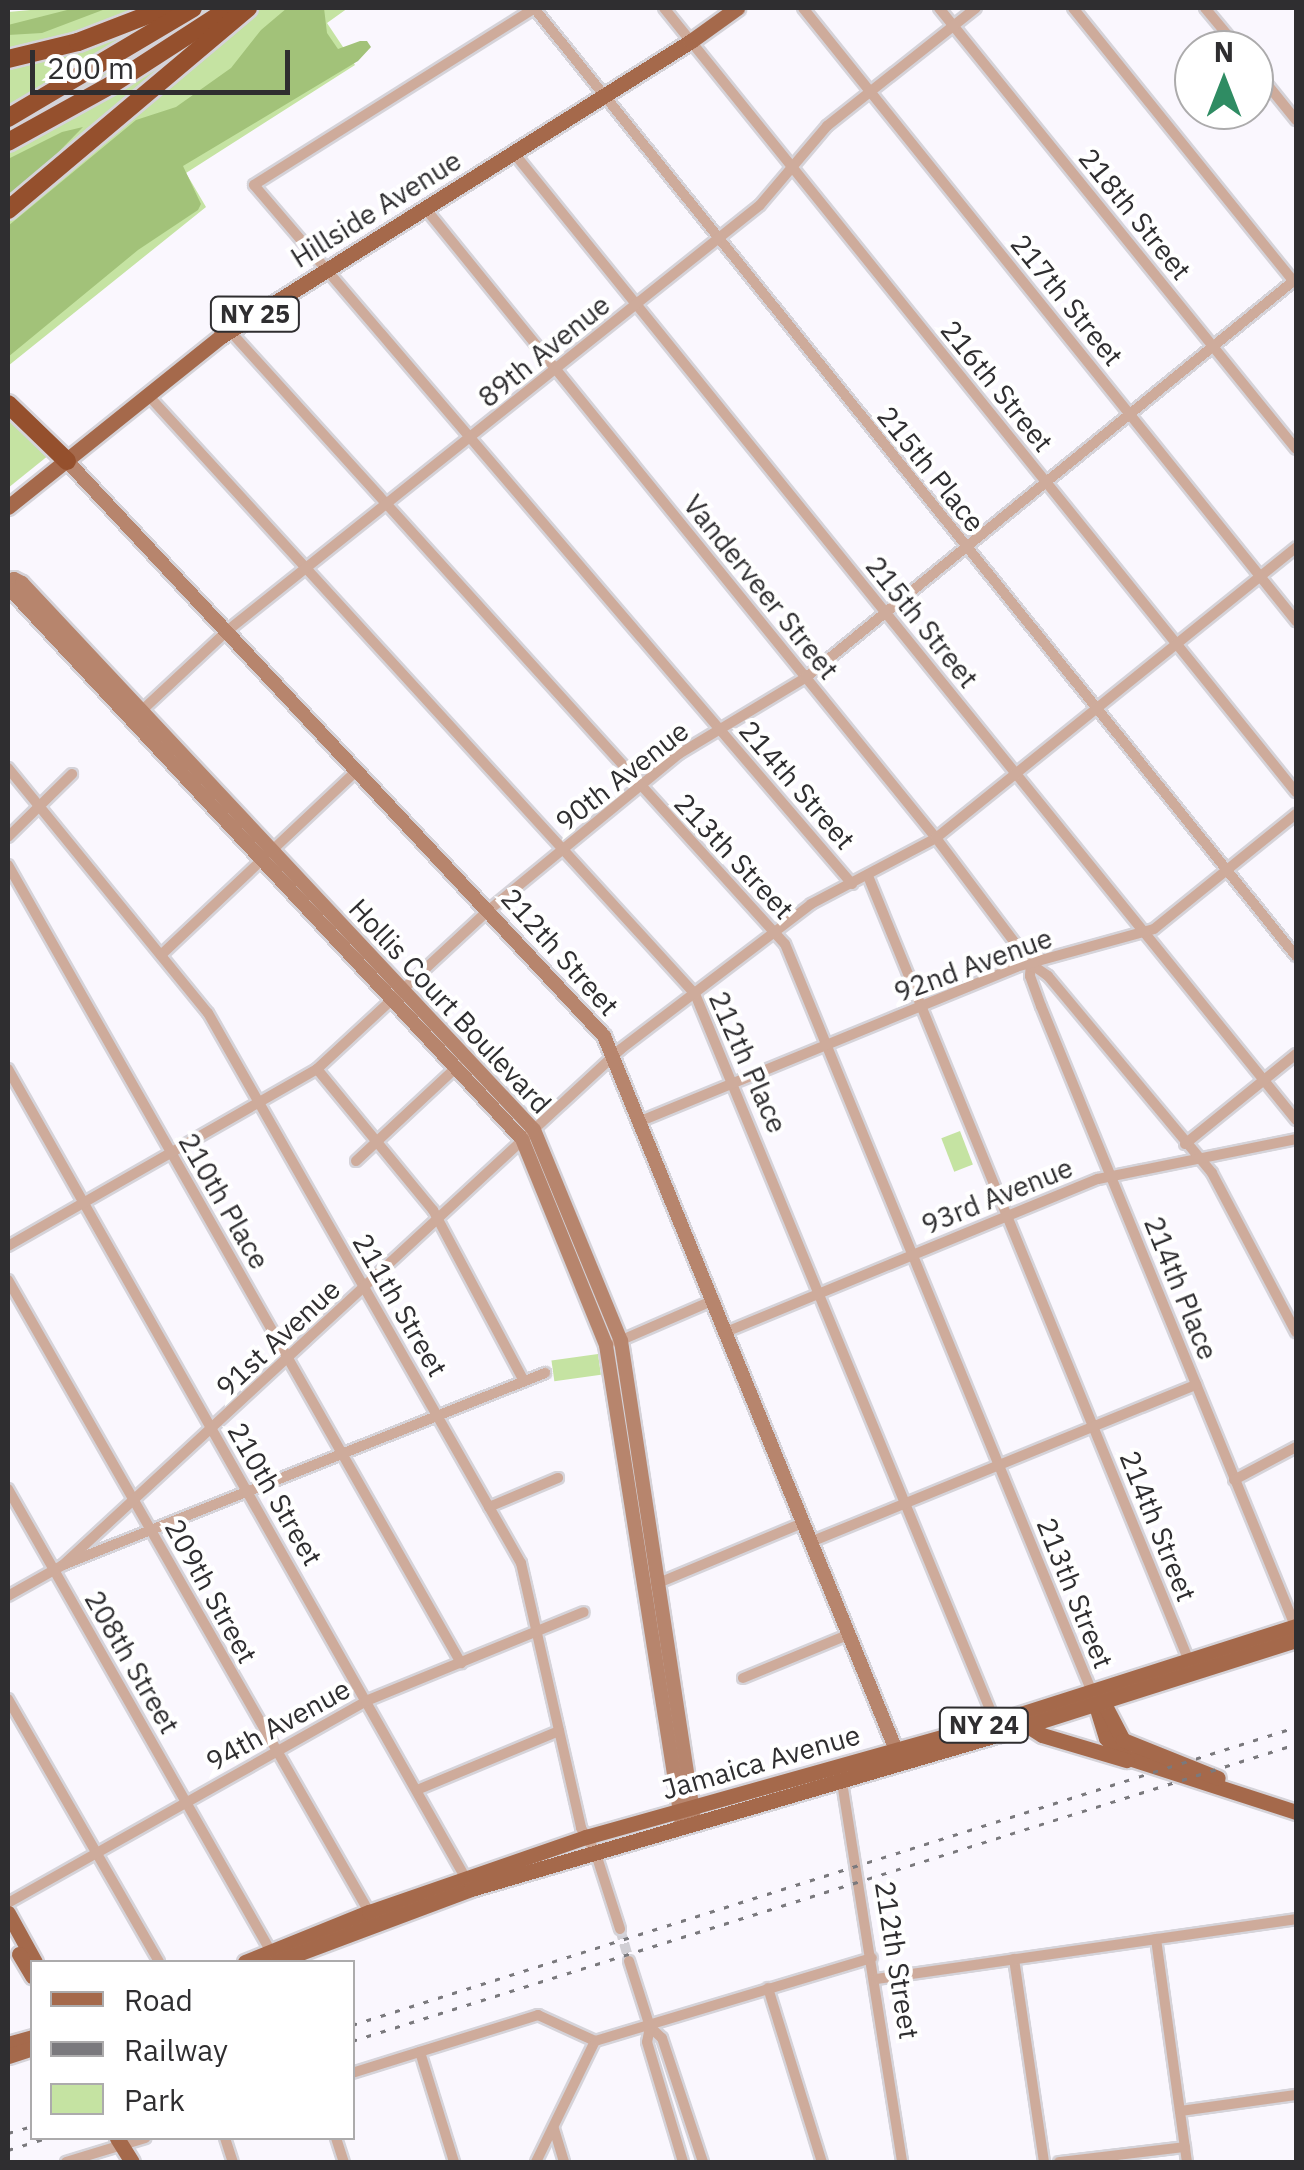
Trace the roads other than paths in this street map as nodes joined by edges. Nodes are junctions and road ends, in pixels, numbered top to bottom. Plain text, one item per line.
1 (166, 8) edge
2 (193, 8) edge
3 (230, 8) edge
4 (248, 8) edge
5 (535, 8) edge
6 (664, 8) edge
7 (736, 8) edge
8 (802, 8) edge
9 (939, 8) edge
10 (976, 8) edge
11 (1073, 8) edge
12 (1205, 8) edge
13 (954, 26) junction
14 (1223, 30) edge
15 (691, 41) junction
16 (8, 59) edge
17 (1274, 93) edge
18 (870, 94) junction
19 (604, 96) junction
20 (8, 118) edge
21 (1296, 120) edge
22 (8, 142) edge
23 (513, 152) junction
24 (792, 168) junction
25 (8, 207) edge
26 (425, 208) junction
27 (718, 240) junction
28 (327, 269) junction
29 (1295, 282) edge
30 (637, 305) junction
31 (230, 330) junction
32 (1214, 348) junction
33 (557, 370) junction
34 (147, 394) junction
35 (8, 396) edge
36 (13, 408) edge
37 (1130, 414) junction
38 (471, 438) junction
39 (1296, 449) edge
40 (67, 461) junction
41 (1047, 483) junction
42 (8, 506) edge
43 (386, 506) junction
44 (1296, 547) edge
45 (966, 548) junction
46 (306, 568) junction
47 (1261, 576) junction
48 (8, 587) edge
49 (886, 613) junction
50 (1296, 620) edge
51 (227, 632) junction
52 (1177, 644) junction
53 (805, 678) junction
54 (1097, 708) junction
55 (136, 717) junction
56 (720, 730) junction
57 (8, 768) edge
58 (357, 770) junction
59 (72, 774) dead end
60 (1016, 774) junction
61 (639, 788) junction
62 (1296, 792) edge
63 (40, 806) junction
64 (1296, 814) edge
65 (8, 837) edge
66 (936, 838) junction
67 (564, 849) junction
68 (266, 856) junction
69 (8, 865) edge
70 (1227, 870) junction
71 (868, 876) junction
72 (852, 884) junction
73 (489, 910) junction
74 (1144, 932) junction
75 (774, 933) junction
76 (161, 955) junction
77 (1296, 956) edge
78 (1031, 964) junction
79 (696, 994) junction
80 (398, 995) junction
81 (1062, 995) junction
82 (921, 1006) junction
83 (1041, 1006) junction
84 (827, 1045) junction
85 (1296, 1054) edge
86 (614, 1056) junction
87 (461, 1063) junction
88 (8, 1069) edge
89 (317, 1069) junction
90 (1264, 1080) junction
91 (735, 1082) junction
92 (260, 1103) junction
93 (1296, 1120) edge
94 (641, 1121) junction
95 (528, 1134) junction
96 (1296, 1139) edge
97 (378, 1142) junction
98 (1185, 1144) junction
99 (172, 1153) junction
100 (1198, 1158) junction
101 (356, 1161) dead end
102 (1111, 1178) junction
103 (84, 1203) junction
104 (1007, 1216) junction
105 (438, 1219) junction
106 (8, 1246) edge
107 (913, 1255) junction
108 (8, 1280) edge
109 (365, 1288) junction
110 (820, 1292) junction
111 (714, 1300) junction
112 (726, 1332) junction
113 (1296, 1332) edge
114 (614, 1343) junction
115 (288, 1359) junction
116 (545, 1373) dead end
117 (524, 1381) junction
118 (1196, 1384) junction
119 (437, 1415) junction
120 (633, 1417) junction
121 (618, 1421) junction
122 (1092, 1426) junction
123 (212, 1430) junction
124 (1296, 1446) edge
125 (342, 1452) junction
126 (998, 1465) junction
127 (558, 1478) dead end
128 (1234, 1480) junction
129 (8, 1488) edge
130 (247, 1491) junction
131 (646, 1498) junction
132 (629, 1501) junction
133 (906, 1502) junction
134 (134, 1503) junction
135 (489, 1507) junction
136 (805, 1522) junction
137 (151, 1530) junction
138 (813, 1541) junction
139 (58, 1568) junction
140 (651, 1584) junction
141 (8, 1596) edge
142 (584, 1612) dead end
143 (1296, 1627) edge
144 (536, 1632) junction
145 (850, 1634) junction
146 (1296, 1640) edge
147 (660, 1642) junction
148 (462, 1662) junction
149 (1191, 1666) junction
150 (742, 1678) dead end
151 (8, 1699) edge
152 (1097, 1699) junction
153 (677, 1701) junction
154 (366, 1702) junction
155 (661, 1704) junction
156 (1026, 1725) junction
157 (997, 1728) junction
158 (559, 1732) junction
159 (275, 1751) junction
160 (898, 1756) junction
161 (1139, 1762) junction
162 (840, 1772) junction
163 (417, 1790) junction
164 (186, 1802) junction
165 (1293, 1809) edge
166 (687, 1816) junction
167 (591, 1844) junction
168 (96, 1854) junction
169 (469, 1884) junction
170 (8, 1903) edge
171 (8, 1912) edge
172 (372, 1918) junction
173 (1296, 1919) edge
174 (620, 1929) tunnel mouth
175 (8, 1933) edge
176 (1156, 1939) junction
177 (872, 1958) junction
178 (275, 1959) edge
179 (1014, 1959) junction
180 (34, 1960) edge
181 (158, 1960) edge
182 (630, 1961) tunnel mouth
183 (30, 1972) edge
184 (876, 1979) junction
185 (768, 1988) junction
186 (650, 2027) junction
187 (594, 2041) junction
188 (420, 2052) junction
189 (355, 2072) edge
190 (1296, 2095) edge
191 (683, 2102) junction
192 (666, 2108) junction
193 (1180, 2111) junction
194 (554, 2128) junction
195 (118, 2141) edge
196 (1185, 2148) junction
197 (66, 2162) edge
198 (120, 2162) edge
199 (132, 2162) edge
200 (454, 2162) edge
201 (536, 2162) edge
202 (564, 2162) edge
203 (683, 2162) edge
204 (703, 2162) edge
205 (822, 2162) edge
206 (902, 2162) edge
207 (1044, 2162) edge
208 (1059, 2162) edge
209 (1188, 2162) edge

1 - 16 highway
2 - 20 highway
3 - 22 highway
4 - 25 highway
5 - 19 street, 215th Place
5 - 28 street, 214th Street
6 - 15 street, 216th Street
7 - 15 main road, Hillside Avenue / NY 25
8 - 18 street, 217th Street
9 - 13 street, 218th Street
10 - 13 street, 89th Avenue
11 - 29 street
12 - 14 street
13 - 18 street, 89th Avenue
13 - 32 street, 218th Street
15 - 19 main road, Hillside Avenue / NY 25
15 - 24 street, 216th Street
17 - 21 street
18 - 24 street, 89th Avenue
18 - 37 street, 217th Street
19 - 23 main road, Hillside Avenue / NY 25
19 - 27 street, 215th Place
23 - 26 main road, Hillside Avenue / NY 25
23 - 30 street, 215th Street
24 - 27 street, 89th Avenue
24 - 41 street, 216th Street
26 - 28 main road, Hillside Avenue / NY 25
26 - 33 street, Vanderveer Street
27 - 30 street, 89th Avenue
27 - 45 street, 215th Place
28 - 31 main road, Hillside Avenue / NY 25
28 - 38 street, 214th Street
29 - 32 street, 90th Avenue
30 - 33 street, 89th Avenue
30 - 49 street, 215th Street
31 - 34 main road, Hillside Avenue / NY 25
31 - 43 street, 213th Street
32 - 37 street, 90th Avenue
32 - 39 street, 218th Street
33 - 38 street, 89th Avenue
33 - 53 street, Vanderveer Street
34 - 40 main road, Hillside Avenue / NY 25
34 - 46 street, 212th Place
35 - 36 highway
36 - 40 highway
37 - 41 street, 90th Avenue
37 - 47 street, 217th Street
38 - 43 street, 89th Avenue
38 - 56 street, 214th Street
40 - 42 main road, Hillside Avenue / NY 25
40 - 51 main road, 212th Street / NY 24
41 - 45 street, 90th Avenue
41 - 52 street, 216th Street
43 - 46 street, 89th Avenue
43 - 61 street, 213th Street
44 - 47 street
45 - 49 street, 90th Avenue
45 - 54 street, 215th Place
46 - 51 street, 89th Avenue
46 - 67 street, 212th Place
47 - 50 street, 217th Street
47 - 52 street
48 - 55 main road, Hollis Court Boulevard
49 - 53 street, 90th Avenue
49 - 60 street, 215th Street
51 - 55 street, 89th Avenue
51 - 58 main road, 212th Street / NY 24
52 - 54 street
52 - 62 street, 216th Street
53 - 56 street, 90th Avenue
53 - 66 street, Vanderveer Street
54 - 60 street
54 - 70 street, 215th Place
55 - 68 main road, Hollis Court Boulevard
56 - 61 street, 90th Avenue
56 - 72 street, 214th Street
57 - 63 street, 211th Street
58 - 68 street
58 - 73 main road, 212th Street / NY 24
59 - 63 street
60 - 66 street
60 - 74 street, 215th Street
61 - 67 street, 90th Avenue
61 - 75 street, 213th Street
63 - 65 street
63 - 76 street, 211th Street
64 - 70 street, 92nd Avenue
66 - 71 street
66 - 78 street, Vanderveer Street
67 - 73 street, 90th Avenue
67 - 79 street, 212th Place
68 - 76 street
68 - 80 main road, Hollis Court Boulevard
69 - 99 street, 210th Place
70 - 74 street, 92nd Avenue
70 - 77 street, 215th Place
71 - 72 street, 214th Street
71 - 82 street, 214th Street
72 - 75 street, 91st Avenue
73 - 80 street, 90th Avenue
73 - 86 main road, 212th Street / NY 24
74 - 78 street, 92nd Avenue
74 - 90 street, 215th Street
75 - 79 street, 91st Avenue
75 - 84 street, 213th Street
76 - 92 street, 211th Street
78 - 81 street, Vanderveer Street
78 - 82 street, 92nd Avenue
78 - 83 street, 214th Place
79 - 86 street, 91st Avenue
79 - 91 street, 212th Place
80 - 87 main road, Hollis Court Boulevard
80 - 89 street, 90th Avenue
81 - 83 street
81 - 98 street, Vanderveer Street
82 - 84 street, 92nd Avenue
82 - 104 street, 214th Street
83 - 102 street, 214th Place
84 - 91 street, 92nd Avenue
84 - 107 street, 213th Street
85 - 90 street
86 - 94 main road, 212th Street / NY 24
86 - 95 street, 91st Avenue
87 - 95 main road, Hollis Court Boulevard
87 - 97 street
88 - 103 street, 210th Street
89 - 92 street, 90th Avenue
89 - 97 street
90 - 93 street, 215th Street
90 - 98 street
91 - 94 street, 92nd Avenue
91 - 110 street, 212th Place
92 - 99 street, 90th Avenue
92 - 109 street, 211th Street
94 - 111 main road, 212th Street / NY 24
95 - 105 street, 91st Avenue
95 - 114 main road, Hollis Court Boulevard
96 - 100 street, 93rd Avenue
97 - 101 street
97 - 105 street
98 - 100 street, Vanderveer Street
99 - 103 street, 90th Avenue
99 - 115 street, 210th Place
100 - 102 street, 93rd Avenue
100 - 113 street, Vanderveer Street
102 - 104 street, 93rd Avenue
102 - 118 street, 214th Place
103 - 106 street, 90th Avenue
103 - 123 street, 210th Street
104 - 107 street, 93rd Avenue
104 - 122 street, 214th Street
105 - 109 street, 91st Avenue
105 - 117 street
107 - 110 street, 93rd Avenue
107 - 126 street, 213th Street
108 - 134 street, 209th Street
109 - 115 street, 91st Avenue
109 - 119 street, 211th Street
110 - 112 street, 93rd Avenue
110 - 133 street, 212th Place
111 - 112 main road, 212th Street / NY 24
111 - 114 street
112 - 136 main road, 212th Street / NY 24
114 - 120 main road, Hollis Court Boulevard
114 - 121 main road, Hollis Court Boulevard
115 - 123 street, 91st Avenue
115 - 125 street, 210th Place
116 - 117 street
117 - 119 street
118 - 122 street
118 - 128 street, 214th Place
119 - 125 street
119 - 135 street, 211th Street
120 - 121 main road
120 - 131 main road, Hollis Court Boulevard
121 - 132 main road, Hollis Court Boulevard
122 - 126 street
122 - 149 street, 214th Street
123 - 130 street, 210th Street
123 - 134 street, 91st Avenue
124 - 128 street
125 - 130 street
125 - 148 street, 210th Place
126 - 133 street
126 - 152 street, 213th Street
127 - 135 street
128 - 143 street, 214th Place
129 - 139 street, 208th Street
130 - 137 street
130 - 154 street, 210th Street
131 - 132 main road
131 - 140 main road, Hollis Court Boulevard
132 - 140 main road, Hollis Court Boulevard
133 - 138 street
133 - 157 street, 212th Place
134 - 137 street, 209th Street
134 - 139 street, 91st Avenue
135 - 144 street, 211th Street
136 - 138 main road, 212th Street / NY 24
136 - 140 street
137 - 139 street
137 - 159 street, 209th Street
138 - 145 main road, 212th Street / NY 24
139 - 141 street
139 - 164 street, 208th Street
140 - 147 main road, Hollis Court Boulevard
142 - 144 street, 94th Avenue
143 - 149 main road, Jamaica Avenue
144 - 148 street, 94th Avenue
144 - 158 street, 211th Street
145 - 150 street
145 - 160 main road, 212th Street / NY 24
146 - 149 main road, Jamaica Avenue
147 - 153 main road, Hollis Court Boulevard
147 - 155 main road, Hollis Court Boulevard
148 - 154 street, 94th Avenue
149 - 152 main road, Jamaica Avenue
151 - 168 street
152 - 156 main road, Jamaica Avenue
152 - 157 main road, Jamaica Avenue / NY 24
152 - 161 main road
152 - 165 main road, NY 24
153 - 155 main road
153 - 166 main road, Hollis Court Boulevard
154 - 159 street, 94th Avenue
154 - 163 street, 210th Street
155 - 166 main road, Hollis Court Boulevard
156 - 157 main road, Jamaica Avenue
156 - 161 main road, NY 24
157 - 160 main road, Jamaica Avenue / NY 24
158 - 163 street
158 - 167 street, 211th Street
159 - 164 street, 94th Avenue
159 - 172 street, 209th Street
160 - 162 main road, Jamaica Avenue
161 - 165 main road, NY 24
162 - 166 main road, Jamaica Avenue
162 - 177 street, 212th Street
163 - 169 street, 210th Street
164 - 168 street, 94th Avenue
164 - 178 street, 208th Street
166 - 167 main road, Jamaica Avenue
167 - 169 main road, Jamaica Avenue
167 - 174 street, 211th Street
168 - 170 street, 94th Avenue
168 - 181 street
169 - 172 main road, Jamaica Avenue
171 - 180 main road
172 - 178 main road, Jamaica Avenue
173 - 176 street
175 - 183 main road
176 - 179 street
176 - 193 street
177 - 184 street, 212th Street
177 - 185 street
179 - 184 street
179 - 207 street
182 - 186 street
184 - 206 street, 212th Street
185 - 186 street
185 - 205 street
186 - 187 street
186 - 191 street
186 - 192 street
187 - 188 street
187 - 194 street
188 - 189 street
188 - 200 street
190 - 193 street
191 - 192 street
191 - 204 street
192 - 203 street
193 - 196 street
194 - 201 street
194 - 202 street
195 - 197 street
195 - 198 main road
195 - 199 main road
196 - 208 street
196 - 209 street

